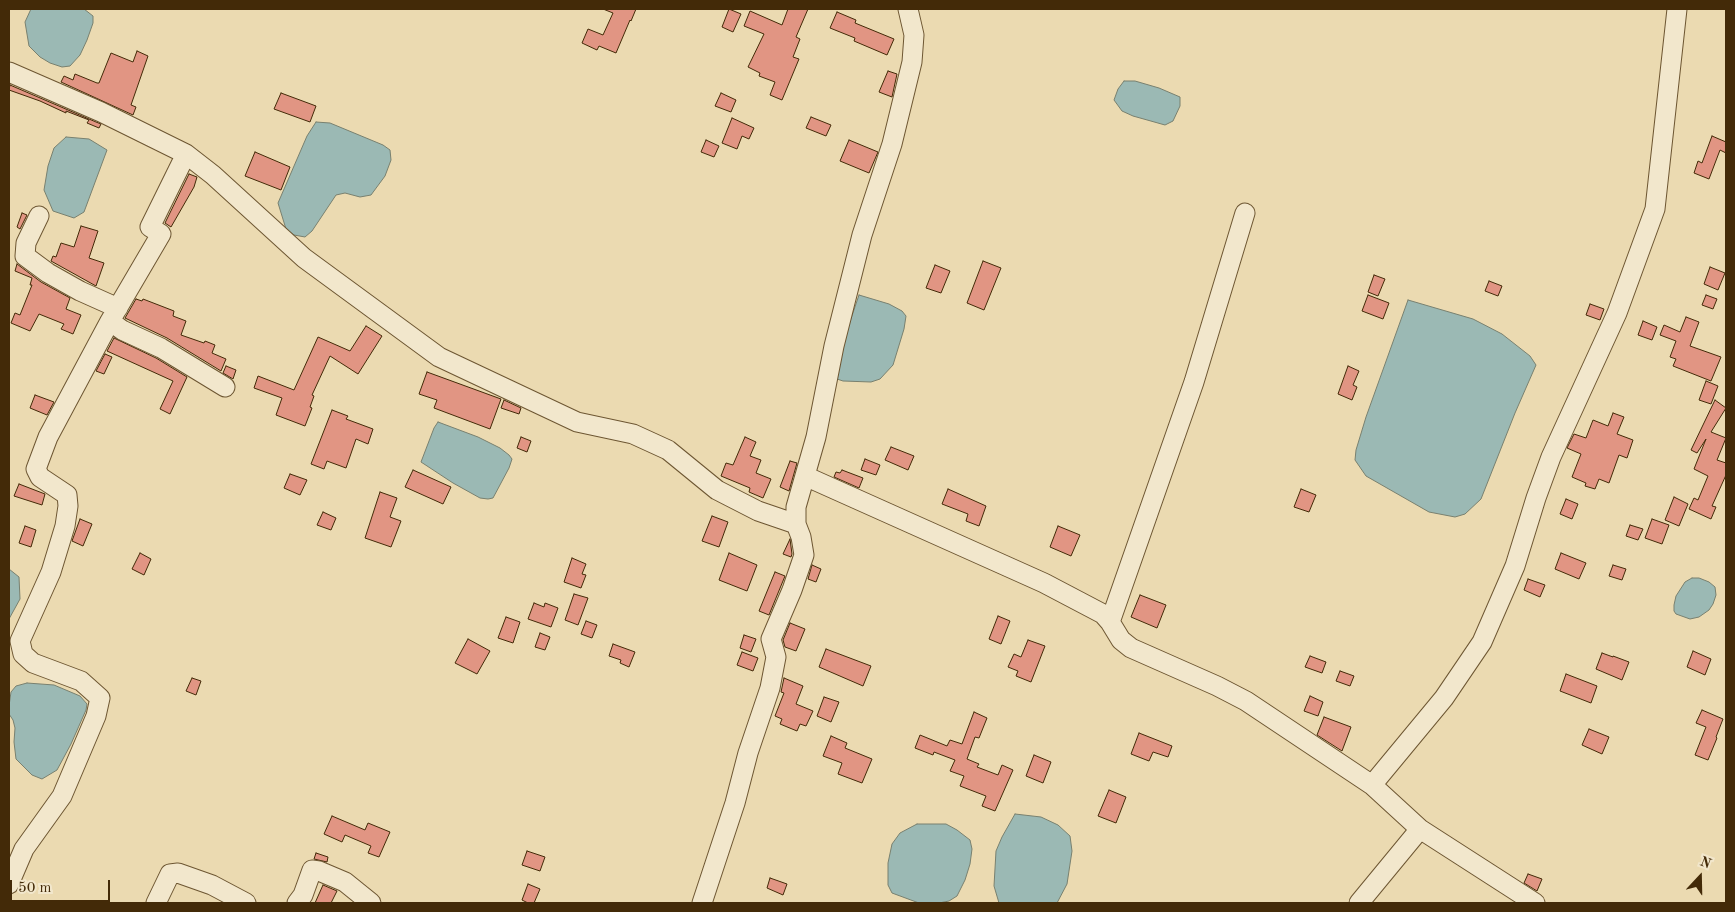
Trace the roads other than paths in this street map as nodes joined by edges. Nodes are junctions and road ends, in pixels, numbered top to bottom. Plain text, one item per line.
1 (908, 9) edge
2 (1677, 9) edge
3 (9, 72) edge
4 (186, 154) junction
5 (1245, 214) dead end
6 (39, 216) dead end
7 (114, 314) junction
8 (225, 387) dead end
9 (805, 476) junction
10 (796, 524) junction
11 (1110, 622) junction
12 (1372, 785) junction
13 (1420, 829) junction
14 (9, 884) edge
15 (156, 903) edge
16 (246, 903) edge
17 (297, 903) edge
18 (371, 903) edge
19 (702, 903) edge
20 (1359, 903) edge
21 (1536, 903) edge

1 - 9 street
2 - 12 street
3 - 4 street
4 - 7 street
4 - 10 street
5 - 11 street
6 - 7 street
7 - 8 street
7 - 14 street
9 - 10 street
9 - 11 street
10 - 19 street
11 - 12 street
12 - 13 street
13 - 20 street
13 - 21 street
15 - 16 street
17 - 18 street

